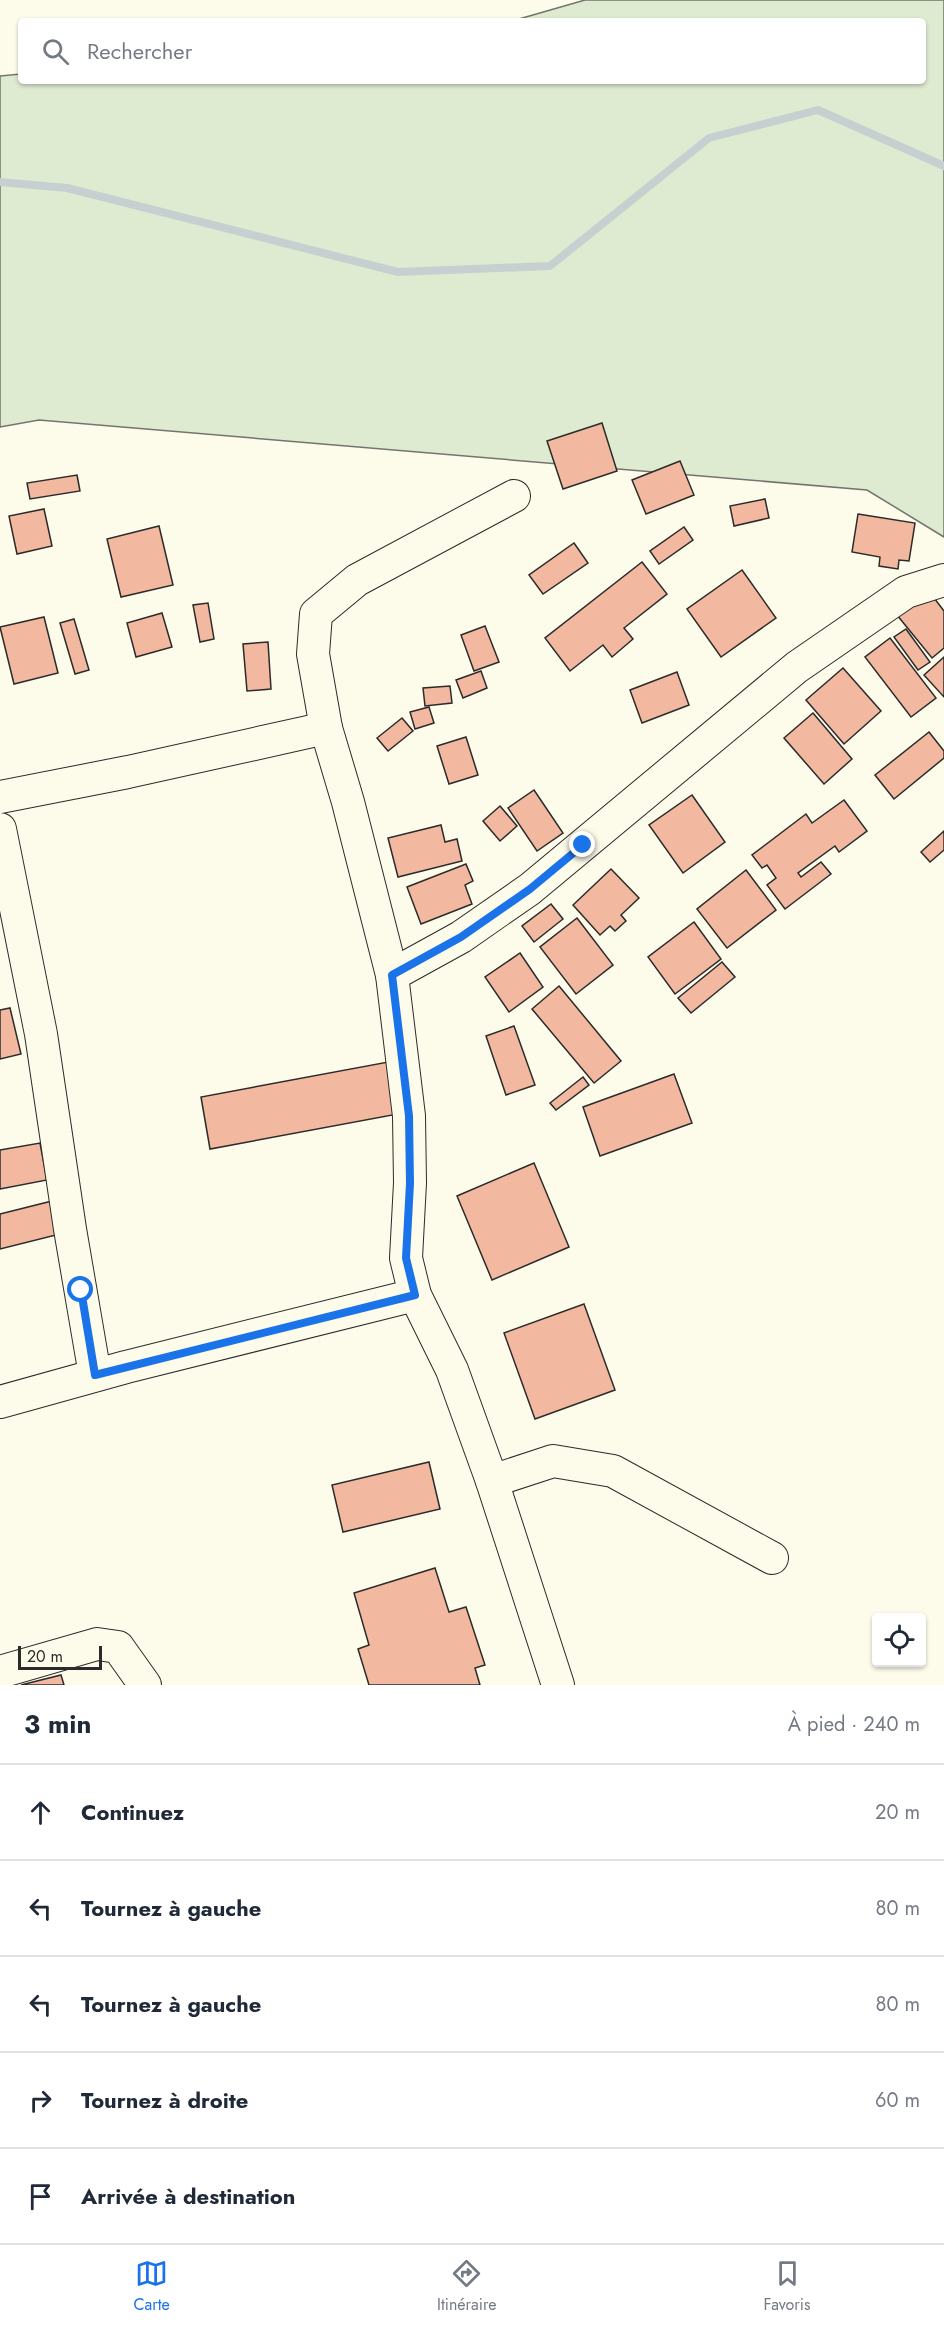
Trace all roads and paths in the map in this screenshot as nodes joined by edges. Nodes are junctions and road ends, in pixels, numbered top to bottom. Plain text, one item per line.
1 (514, 496) dead end
2 (944, 580) edge
3 (326, 728) junction
4 (0, 797) edge
5 (0, 829) edge
6 (392, 975) junction
7 (415, 1295) junction
8 (95, 1375) junction
9 (0, 1402) edge
10 (492, 1480) junction
11 (772, 1558) dead end
12 (0, 1672) edge
13 (145, 1685) edge
14 (558, 1685) edge

1 - 3 street
2 - 6 street
3 - 4 street
3 - 6 street
5 - 8 street
6 - 7 street
7 - 8 street
7 - 10 street
8 - 9 street
10 - 11 street
10 - 14 street
12 - 13 street

